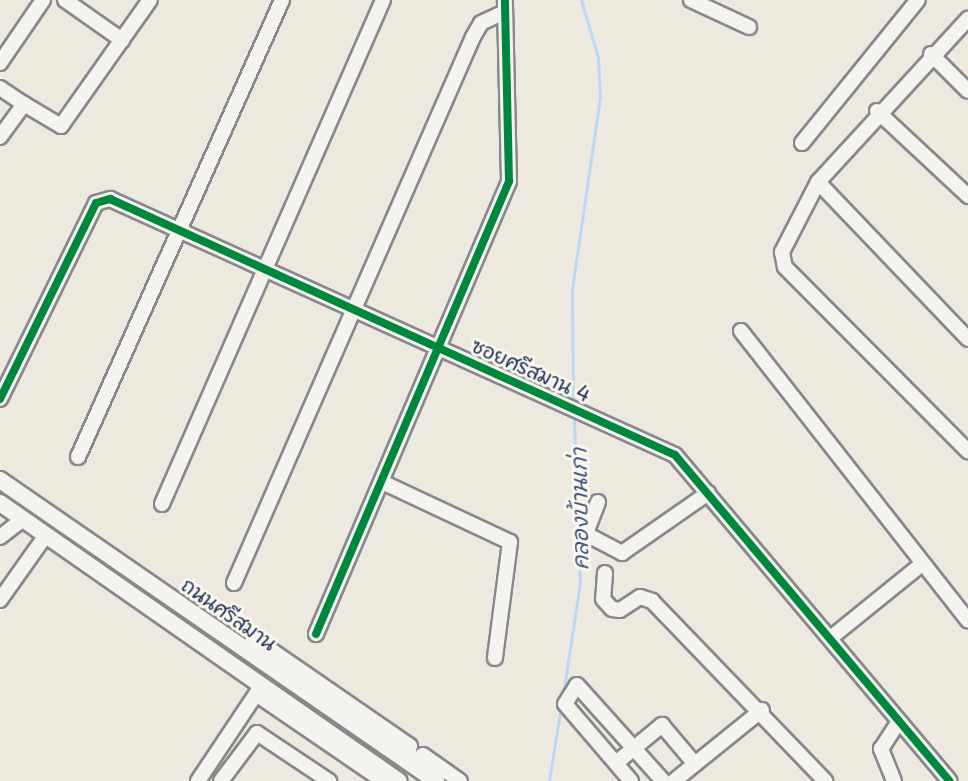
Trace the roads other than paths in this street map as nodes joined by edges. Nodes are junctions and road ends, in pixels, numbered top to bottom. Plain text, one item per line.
1 (43, 0) edge
2 (65, 0) edge
3 (150, 0) edge
4 (282, 0) edge
5 (383, 0) edge
6 (691, 0) edge
7 (918, 0) edge
8 (505, 6) edge
9 (968, 19) edge
10 (749, 27) dead end
11 (122, 40) junction
12 (931, 54) junction
13 (0, 63) edge
14 (0, 88) edge
15 (968, 91) edge
16 (24, 104) junction
17 (877, 111) junction
18 (0, 137) edge
19 (802, 143) dead end
20 (818, 182) junction
21 (968, 196) edge
22 (179, 230) junction
23 (267, 269) junction
24 (352, 308) junction
25 (741, 331) dead end
26 (968, 339) edge
27 (439, 347) junction
28 (0, 399) edge
29 (968, 451) edge
30 (78, 457) dead end
31 (0, 480) edge
32 (382, 482) junction
33 (708, 493) junction
34 (598, 502) dead end
35 (0, 503) edge
36 (162, 504) dead end
37 (23, 519) junction
38 (46, 535) junction
39 (0, 537) edge
40 (922, 564) junction
41 (605, 573) dead end
42 (234, 583) dead end
43 (3, 591) edge
44 (968, 621) edge
45 (316, 634) dead end
46 (833, 636) junction
47 (495, 658) dead end
48 (259, 690) junction
49 (762, 710) junction
50 (898, 723) junction
51 (634, 747) junction
52 (410, 762) junction
53 (616, 763) junction
54 (695, 764) junction
55 (198, 781) edge
56 (221, 781) edge
57 (329, 781) edge
58 (383, 781) edge
59 (399, 781) edge
60 (436, 781) edge
61 (460, 781) edge
62 (631, 781) edge
63 (663, 781) edge
64 (674, 781) edge
65 (825, 781) edge
66 (894, 781) edge
67 (950, 781) edge

1 - 13 street
2 - 11 street
3 - 11 street
4 - 22 street
5 - 23 street
6 - 10 street
7 - 19 street
8 - 24 street
8 - 27 street
9 - 12 street
11 - 16 street
12 - 15 street
12 - 17 street
14 - 16 street
16 - 18 street
17 - 20 street
17 - 21 street
20 - 26 street
20 - 29 street
22 - 23 street, ซอยศรีสมาน 4
22 - 28 street, ซอยศรีสมาน 4
22 - 30 street
23 - 24 street, ซอยศรีสมาน 4
23 - 36 street
24 - 27 street, ซอยศรีสมาน 4
24 - 42 street
25 - 40 street
27 - 32 street
27 - 33 street, ซอยศรีสมาน 4
31 - 52 main road, ถนนศรีสมาน
32 - 45 street
32 - 47 street
33 - 34 street
33 - 46 street, ซอยศรีสมาน 4
35 - 37 main road, ถนนศรีสมาน
37 - 38 main road, ถนนศรีสมาน
37 - 39 street
38 - 43 street
38 - 48 main road, ถนนศรีสมาน
40 - 44 street
40 - 46 street
41 - 49 street
46 - 50 street, ซอยศรีสมาน 4
48 - 55 street
48 - 58 street
48 - 59 main road, ถนนศรีสมาน
49 - 54 street
49 - 65 street
50 - 66 street
50 - 67 street, ซอยศรีสมาน 4
51 - 53 street
51 - 53 street
51 - 54 street
51 - 63 street
52 - 60 main road, ถนนศรีสมาน
52 - 61 street
53 - 62 street
54 - 64 street
56 - 57 street

